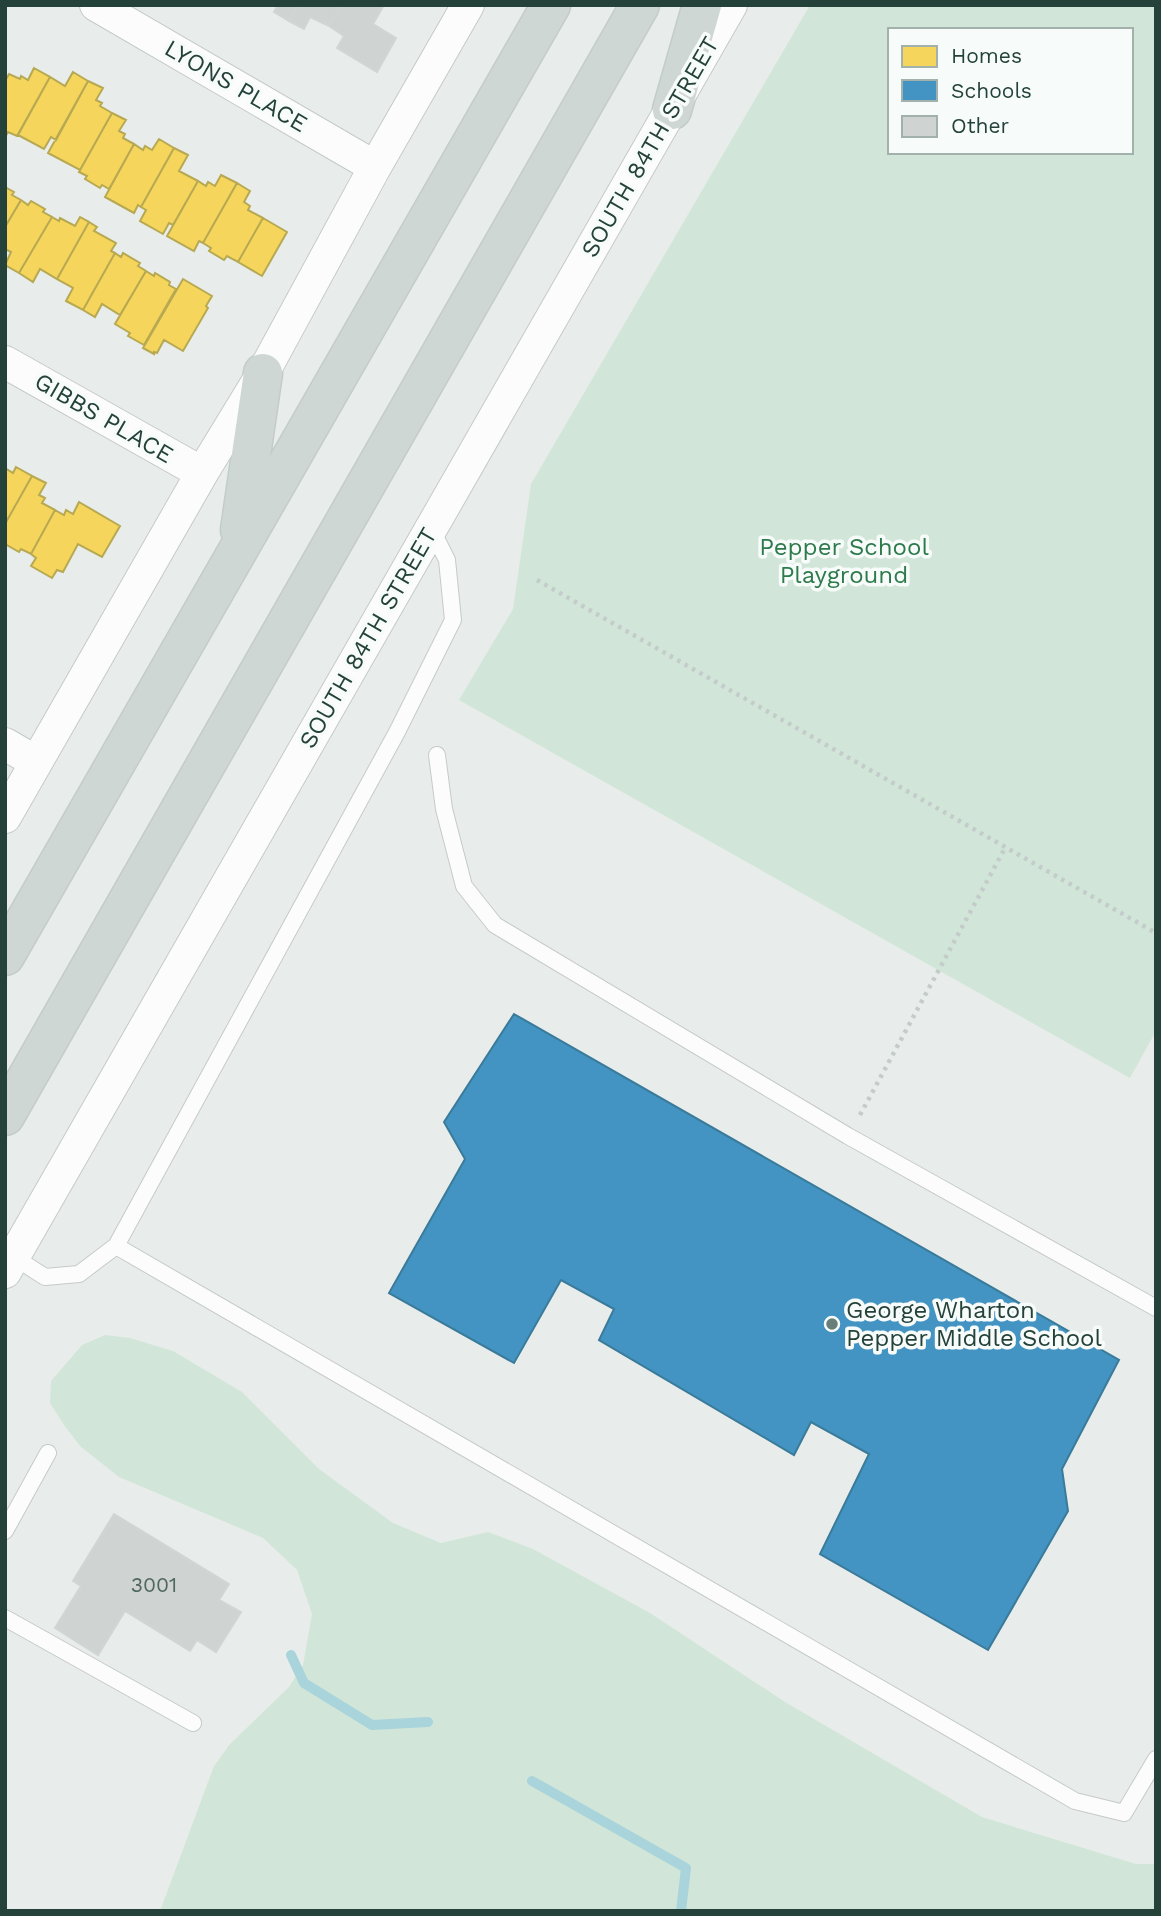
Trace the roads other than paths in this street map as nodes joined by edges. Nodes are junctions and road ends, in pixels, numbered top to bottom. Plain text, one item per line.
1 (96, 5) edge
2 (468, 5) edge
3 (551, 5) edge
4 (639, 5) edge
5 (702, 5) edge
6 (731, 5) edge
7 (672, 110) junction
8 (375, 167) junction
9 (5, 362) edge
10 (262, 373) junction
11 (202, 473) junction
12 (431, 528) junction
13 (238, 549) junction
14 (5, 744) edge
15 (437, 755) dead end
16 (36, 762) junction
17 (5, 817) edge
18 (5, 956) edge
19 (5, 1116) edge
20 (116, 1246) junction
21 (9, 1264) edge
22 (1156, 1308) edge
23 (48, 1453) dead end
24 (5, 1531) edge
25 (5, 1618) edge
26 (193, 1723) dead end
27 (1156, 1759) edge

1 - 8 street, LYONS PLACE
2 - 8 street
3 - 13 main road
4 - 19 main road
5 - 7 main road
6 - 7 street, SOUTH 84TH STREET
7 - 12 street, SOUTH 84TH STREET
8 - 10 street
9 - 11 street, GIBBS PLACE
10 - 11 street
10 - 13 main road
11 - 16 street
12 - 20 lane
12 - 21 street, SOUTH 84TH STREET
13 - 18 main road
14 - 16 street
15 - 22 lane
16 - 17 street
20 - 21 lane
20 - 27 lane
23 - 24 lane
25 - 26 lane

